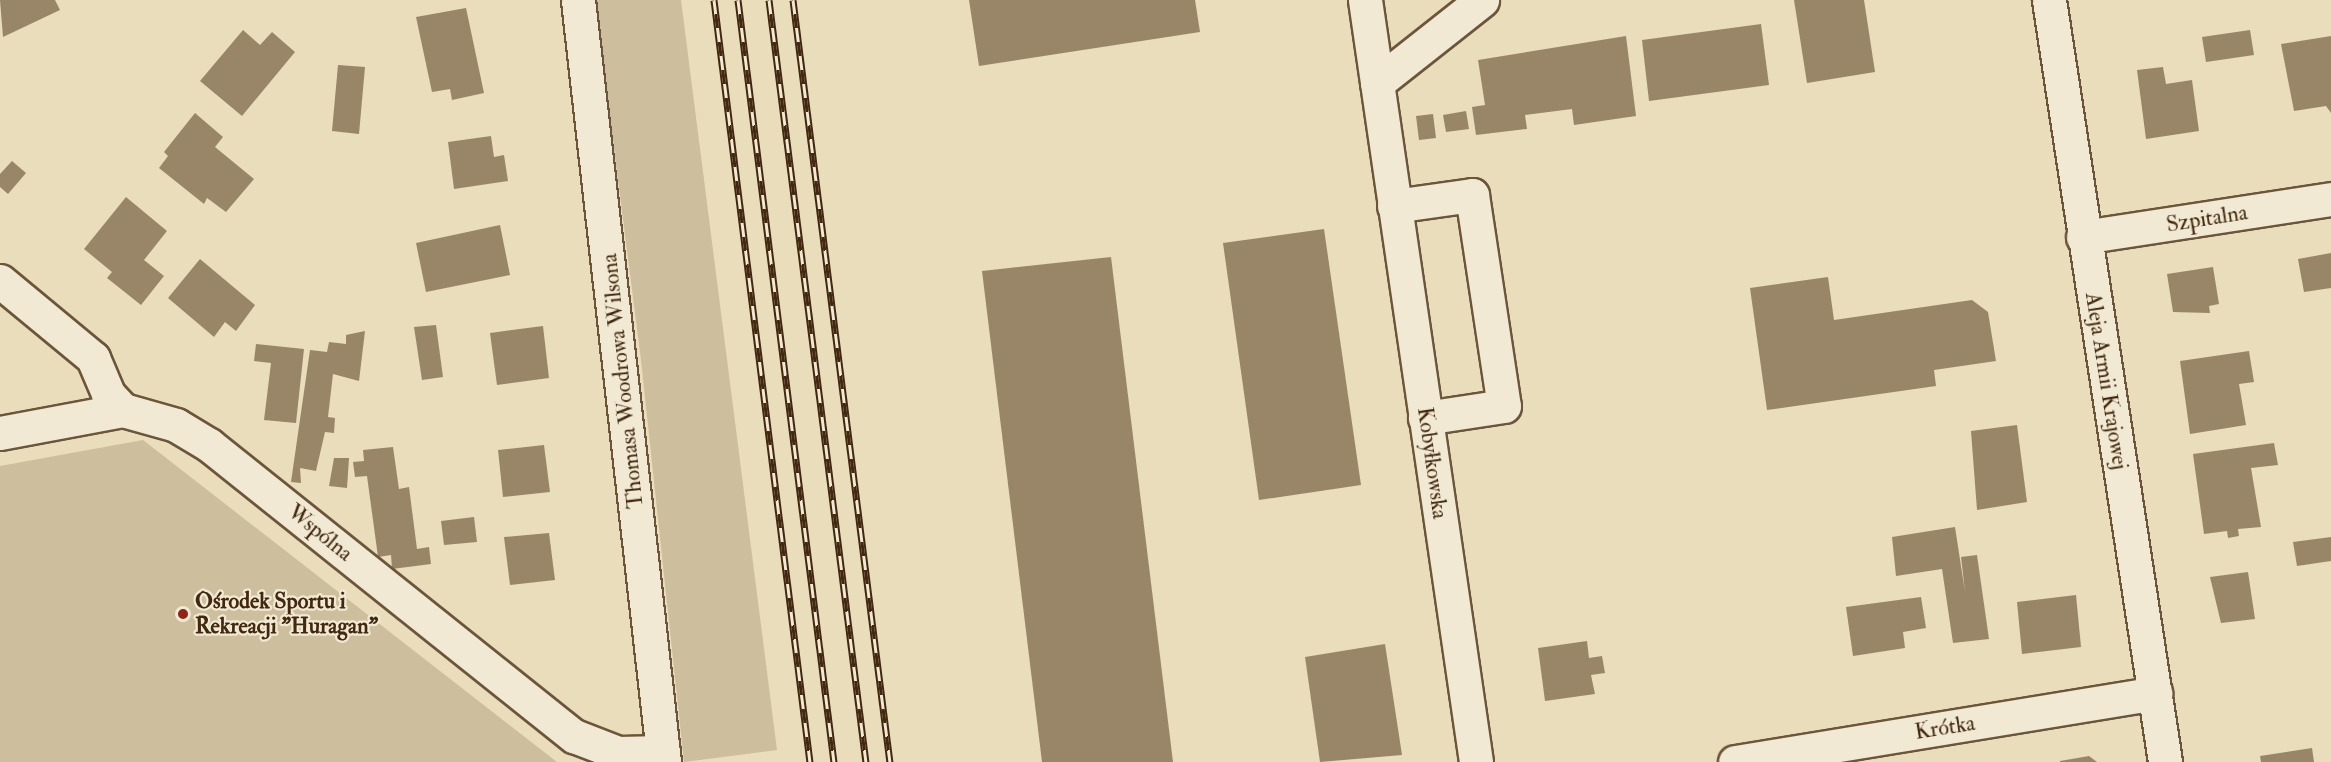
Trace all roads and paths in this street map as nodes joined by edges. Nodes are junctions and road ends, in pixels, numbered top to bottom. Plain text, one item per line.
1 (578, 0) edge
2 (1365, 0) edge
3 (1482, 0) edge
4 (2049, 0) edge
5 (1377, 82) junction
6 (2331, 199) edge
7 (1394, 206) junction
8 (2083, 237) junction
9 (0, 281) edge
10 (123, 410) junction
11 (1425, 417) junction
12 (0, 433) edge
13 (2155, 693) junction
14 (663, 757) edge
15 (1476, 762) edge
16 (1735, 762) edge
17 (2165, 762) edge

1 - 14 street, Thomasa Woodrowa Wilsona
2 - 5 street, Kobyłkowska
3 - 5 street
4 - 8 street, Aleja Armii Krajowej
5 - 7 street, Kobyłkowska
6 - 8 street, Szpitalna
7 - 11 street, Kobyłkowska
7 - 11 street
8 - 13 street, Aleja Armii Krajowej
9 - 10 street
10 - 12 street
10 - 14 street, Wspólna
11 - 15 street, Kobyłkowska
13 - 16 street, Krótka
13 - 17 street, Aleja Armii Krajowej

